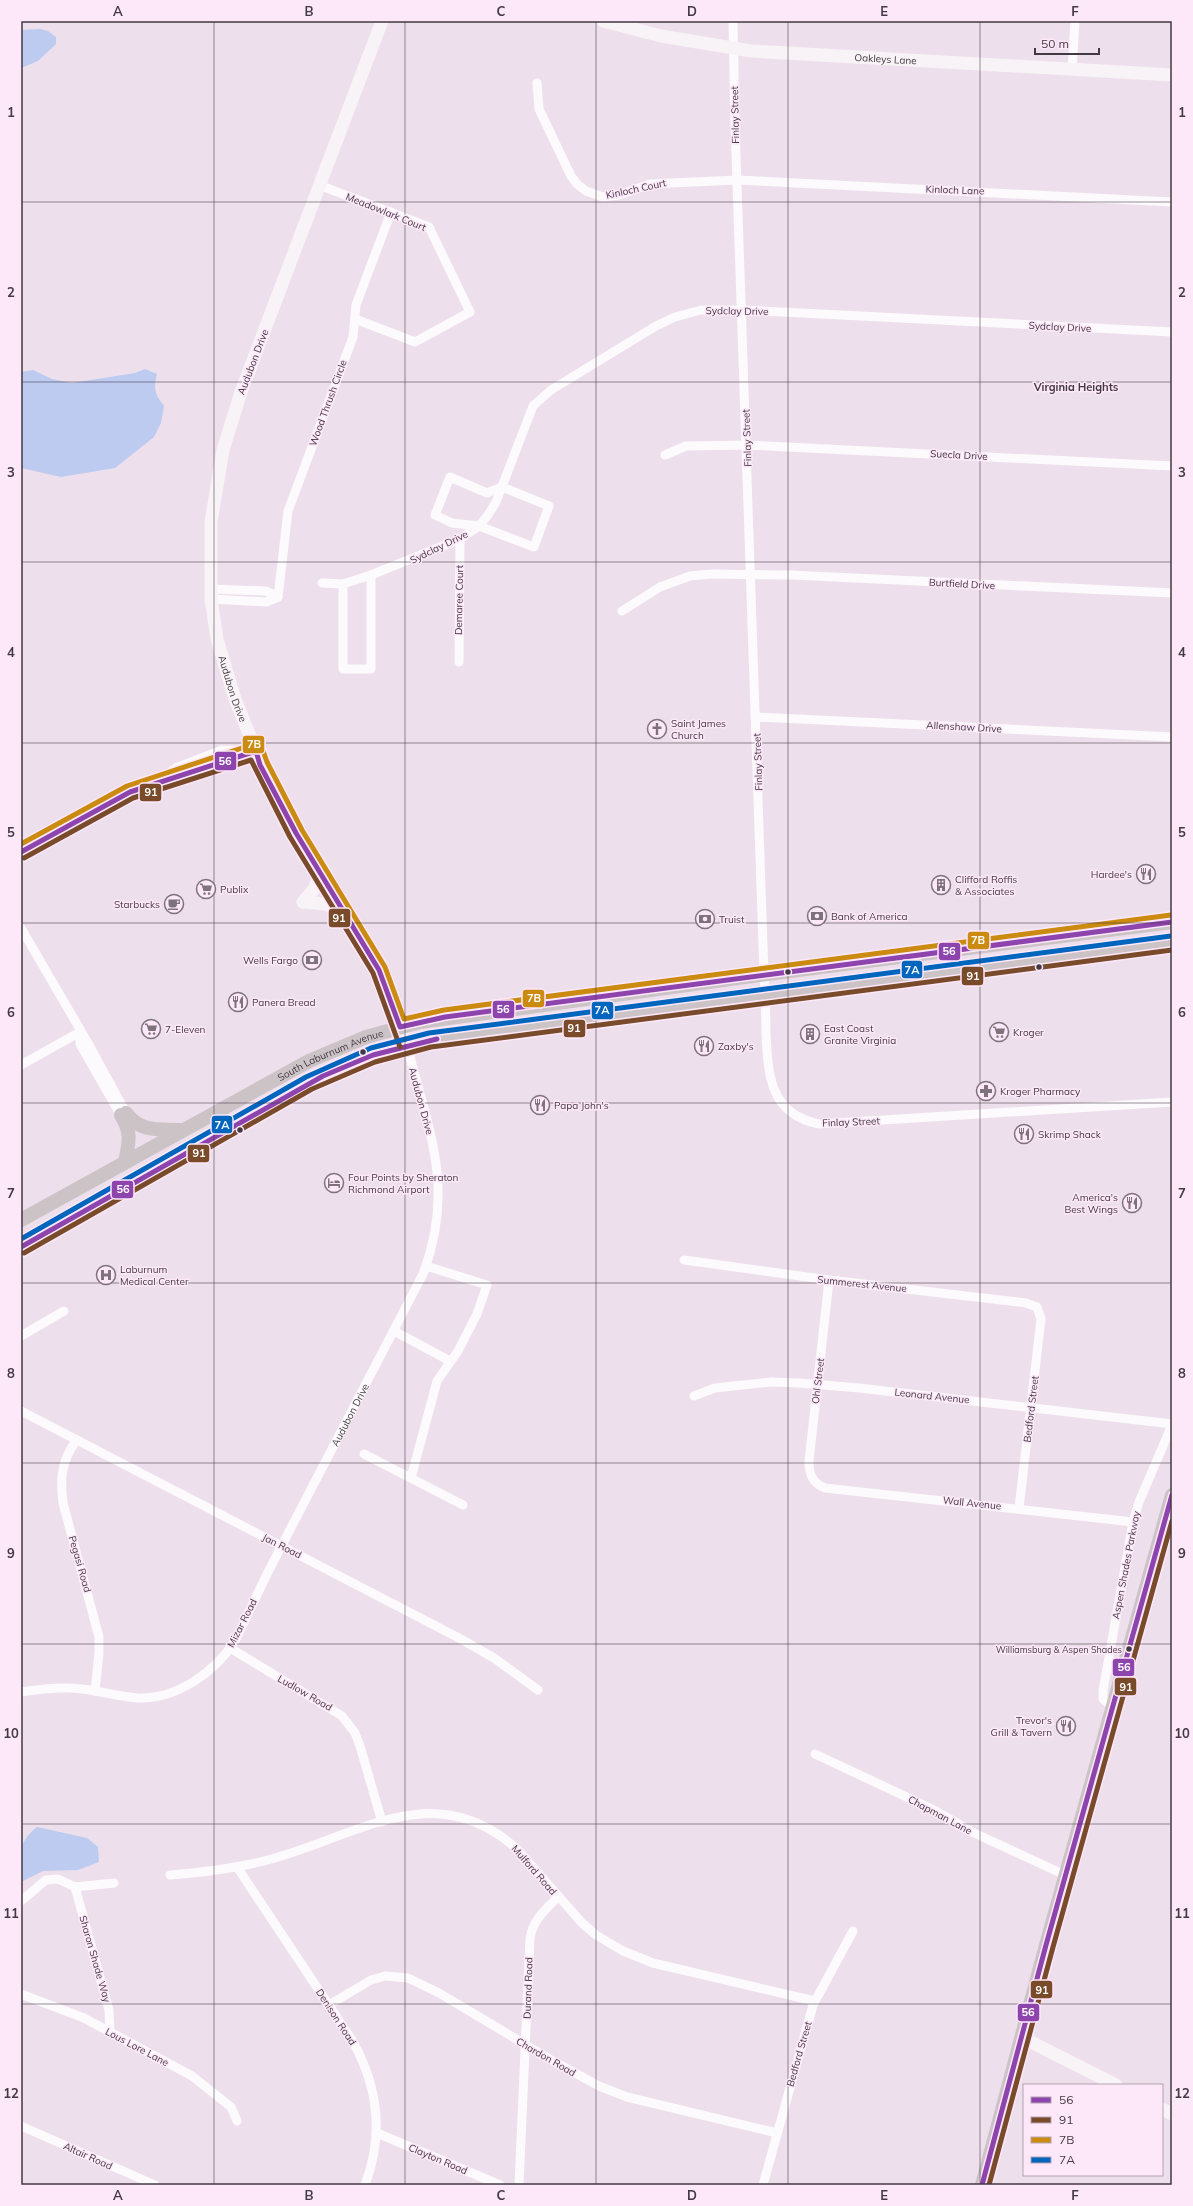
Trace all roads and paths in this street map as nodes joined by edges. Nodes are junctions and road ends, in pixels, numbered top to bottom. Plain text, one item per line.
1 (382, 21) edge
2 (603, 21) edge
3 (733, 21) edge
4 (1075, 21) edge
5 (733, 49) junction
6 (1072, 70) junction
7 (1172, 75) edge
8 (537, 83) dead end
9 (737, 180) junction
10 (319, 185) junction
11 (1172, 202) edge
12 (391, 212) junction
13 (743, 310) junction
14 (355, 319) junction
15 (1172, 332) edge
16 (747, 445) junction
17 (665, 455) dead end
18 (1172, 466) edge
19 (502, 487) junction
20 (479, 526) junction
21 (460, 539) junction
22 (372, 575) junction
23 (751, 575) junction
24 (322, 583) dead end
25 (343, 584) junction
26 (1172, 593) edge
27 (211, 594) junction
28 (622, 611) dead end
29 (458, 662) dead end
30 (756, 717) junction
31 (1172, 737) edge
32 (256, 751) junction
33 (21, 852) edge
34 (320, 872) junction
35 (343, 911) junction
36 (1172, 922) edge
37 (21, 928) edge
38 (1172, 943) edge
39 (764, 975) junction
40 (765, 995) junction
41 (400, 1027) junction
42 (80, 1032) junction
43 (407, 1045) junction
44 (21, 1065) edge
45 (1172, 1102) edge
46 (123, 1114) junction
47 (182, 1130) junction
48 (125, 1162) junction
49 (21, 1220) edge
50 (21, 1247) edge
51 (684, 1260) dead end
52 (426, 1266) junction
53 (828, 1280) junction
54 (1038, 1310) joint
55 (64, 1311) dead end
56 (394, 1331) junction
57 (21, 1336) edge
58 (450, 1361) junction
59 (818, 1385) junction
60 (694, 1396) dead end
61 (1031, 1407) junction
62 (21, 1411) edge
63 (1172, 1425) edge
64 (76, 1441) junction
65 (364, 1454) dead end
66 (411, 1478) junction
67 (813, 1480) joint
68 (1172, 1495) edge
69 (463, 1504) dead end
70 (1019, 1508) junction
71 (1133, 1522) junction
72 (282, 1546) junction
73 (230, 1648) junction
74 (538, 1690) dead end
75 (95, 1691) junction
76 (21, 1692) edge
77 (1112, 1707) junction
78 (815, 1754) dead end
79 (382, 1822) junction
80 (237, 1867) junction
81 (170, 1875) dead end
82 (1065, 1875) junction
83 (114, 1883) dead end
84 (75, 1887) junction
85 (558, 1897) junction
86 (21, 1901) edge
87 (853, 1931) dead end
88 (21, 1994) edge
89 (815, 2001) junction
90 (329, 2005) junction
91 (110, 2032) junction
92 (1021, 2037) junction
93 (526, 2045) junction
94 (1114, 2084) edge
95 (1163, 2110) edge
96 (1172, 2114) edge
97 (237, 2121) dead end
98 (21, 2126) edge
99 (377, 2133) junction
100 (777, 2133) junction
101 (155, 2185) edge
102 (365, 2185) edge
103 (500, 2185) edge
104 (519, 2185) edge
105 (763, 2185) edge
106 (982, 2185) edge

1 - 10 street, Audubon Drive
2 - 5 street, Oakleys Lane
3 - 5 street, Finlay Street
4 - 6 street
5 - 6 street, Oakleys Lane
5 - 9 street, Finlay Street
6 - 7 street, Oakleys Lane
8 - 9 street, Kinloch Court
9 - 11 street, Kinloch Lane
9 - 13 street, Finlay Street
10 - 12 street, Meadowlark Court
10 - 27 street, Audubon Drive
12 - 14 street, Wood Thrush Circle
12 - 14 street, Meadowlark Court
13 - 15 street, Sydclay Drive
13 - 16 street, Finlay Street
13 - 19 street, Sydclay Drive
14 - 27 street, Wood Thrush Circle
16 - 17 street, Suecla Drive
16 - 18 street, Suecla Drive
16 - 23 street, Finlay Street
19 - 20 street, Sydclay Drive
19 - 20 street
19 - 20 street
20 - 21 street, Sydclay Drive
21 - 22 street, Sydclay Drive
21 - 29 street, Demaree Court
22 - 25 street, Sydclay Drive
22 - 25 street
23 - 26 street, Burtfield Drive
23 - 28 street, Burtfield Drive
23 - 30 street, Finlay Street
24 - 25 street, Sydclay Drive
27 - 32 street, Audubon Drive
30 - 31 street, Allenshaw Drive
30 - 39 street, Finlay Street
32 - 33 street
32 - 34 street, Audubon Drive
34 - 35 street, Audubon Drive
34 - 35 street
35 - 41 street, Audubon Drive
36 - 39 main road, South Laburnum Avenue
37 - 42 street
38 - 40 main road, South Laburnum Avenue
39 - 40 street, Finlay Street
39 - 41 main road, South Laburnum Avenue
40 - 43 main road, South Laburnum Avenue
40 - 45 street, Finlay Street
41 - 43 street, Audubon Drive
41 - 47 main road, South Laburnum Avenue
42 - 44 street
42 - 46 street
43 - 50 main road, South Laburnum Avenue
43 - 52 street, Audubon Drive
46 - 47 main road
46 - 48 main road
47 - 48 main road, South Laburnum Avenue
48 - 49 main road, South Laburnum Avenue
51 - 53 street, Summerest Avenue
52 - 56 street, Audubon Drive
52 - 58 street
53 - 54 street, Summerest Avenue
53 - 59 street, Ohl Street
54 - 61 street, Bedford Street
55 - 57 street
56 - 58 street
56 - 72 street, Audubon Drive
58 - 66 street
59 - 60 street, Leonard Avenue
59 - 61 street, Leonard Avenue
59 - 67 street, Ohl Street
61 - 63 street, Leonard Avenue
61 - 70 street, Bedford Street
62 - 64 street, Jan Road
63 - 71 street, Aspen Shades Parkway
64 - 72 street, Jan Road
64 - 75 street, Pegasi Road
65 - 66 street
66 - 69 street
67 - 70 street, Wall Avenue
68 - 77 main road
70 - 71 street, Wall Avenue
71 - 77 street, Aspen Shades Parkway
72 - 73 street, Mizar Road
72 - 74 street, Jan Road
73 - 75 street, Mizar Road
73 - 79 street, Ludlow Road
75 - 76 street, Mizar Road
77 - 82 main road
78 - 82 street, Chapman Lane
79 - 80 street, Mulford Road
79 - 85 street, Mulford Road
80 - 81 street, Mulford Road
80 - 90 street, Denison Road
82 - 92 main road
83 - 84 street
84 - 86 street
84 - 91 street, Sharon Shade Way
85 - 89 street, Mulford Road
85 - 93 street, Durand Road
87 - 89 street, Bedford Street
88 - 91 street, Lous Lore Lane
89 - 100 street, Bedford Street
90 - 93 street, Chardon Road
90 - 99 street, Denison Road
91 - 97 street, Lous Lore Lane
92 - 94 street
92 - 106 main road
93 - 100 street, Chardon Road
93 - 104 street, Durand Road
95 - 96 street
98 - 101 street, Altair Road
99 - 102 street, Denison Road
99 - 103 street, Clayton Road
100 - 105 street, Bedford Street

